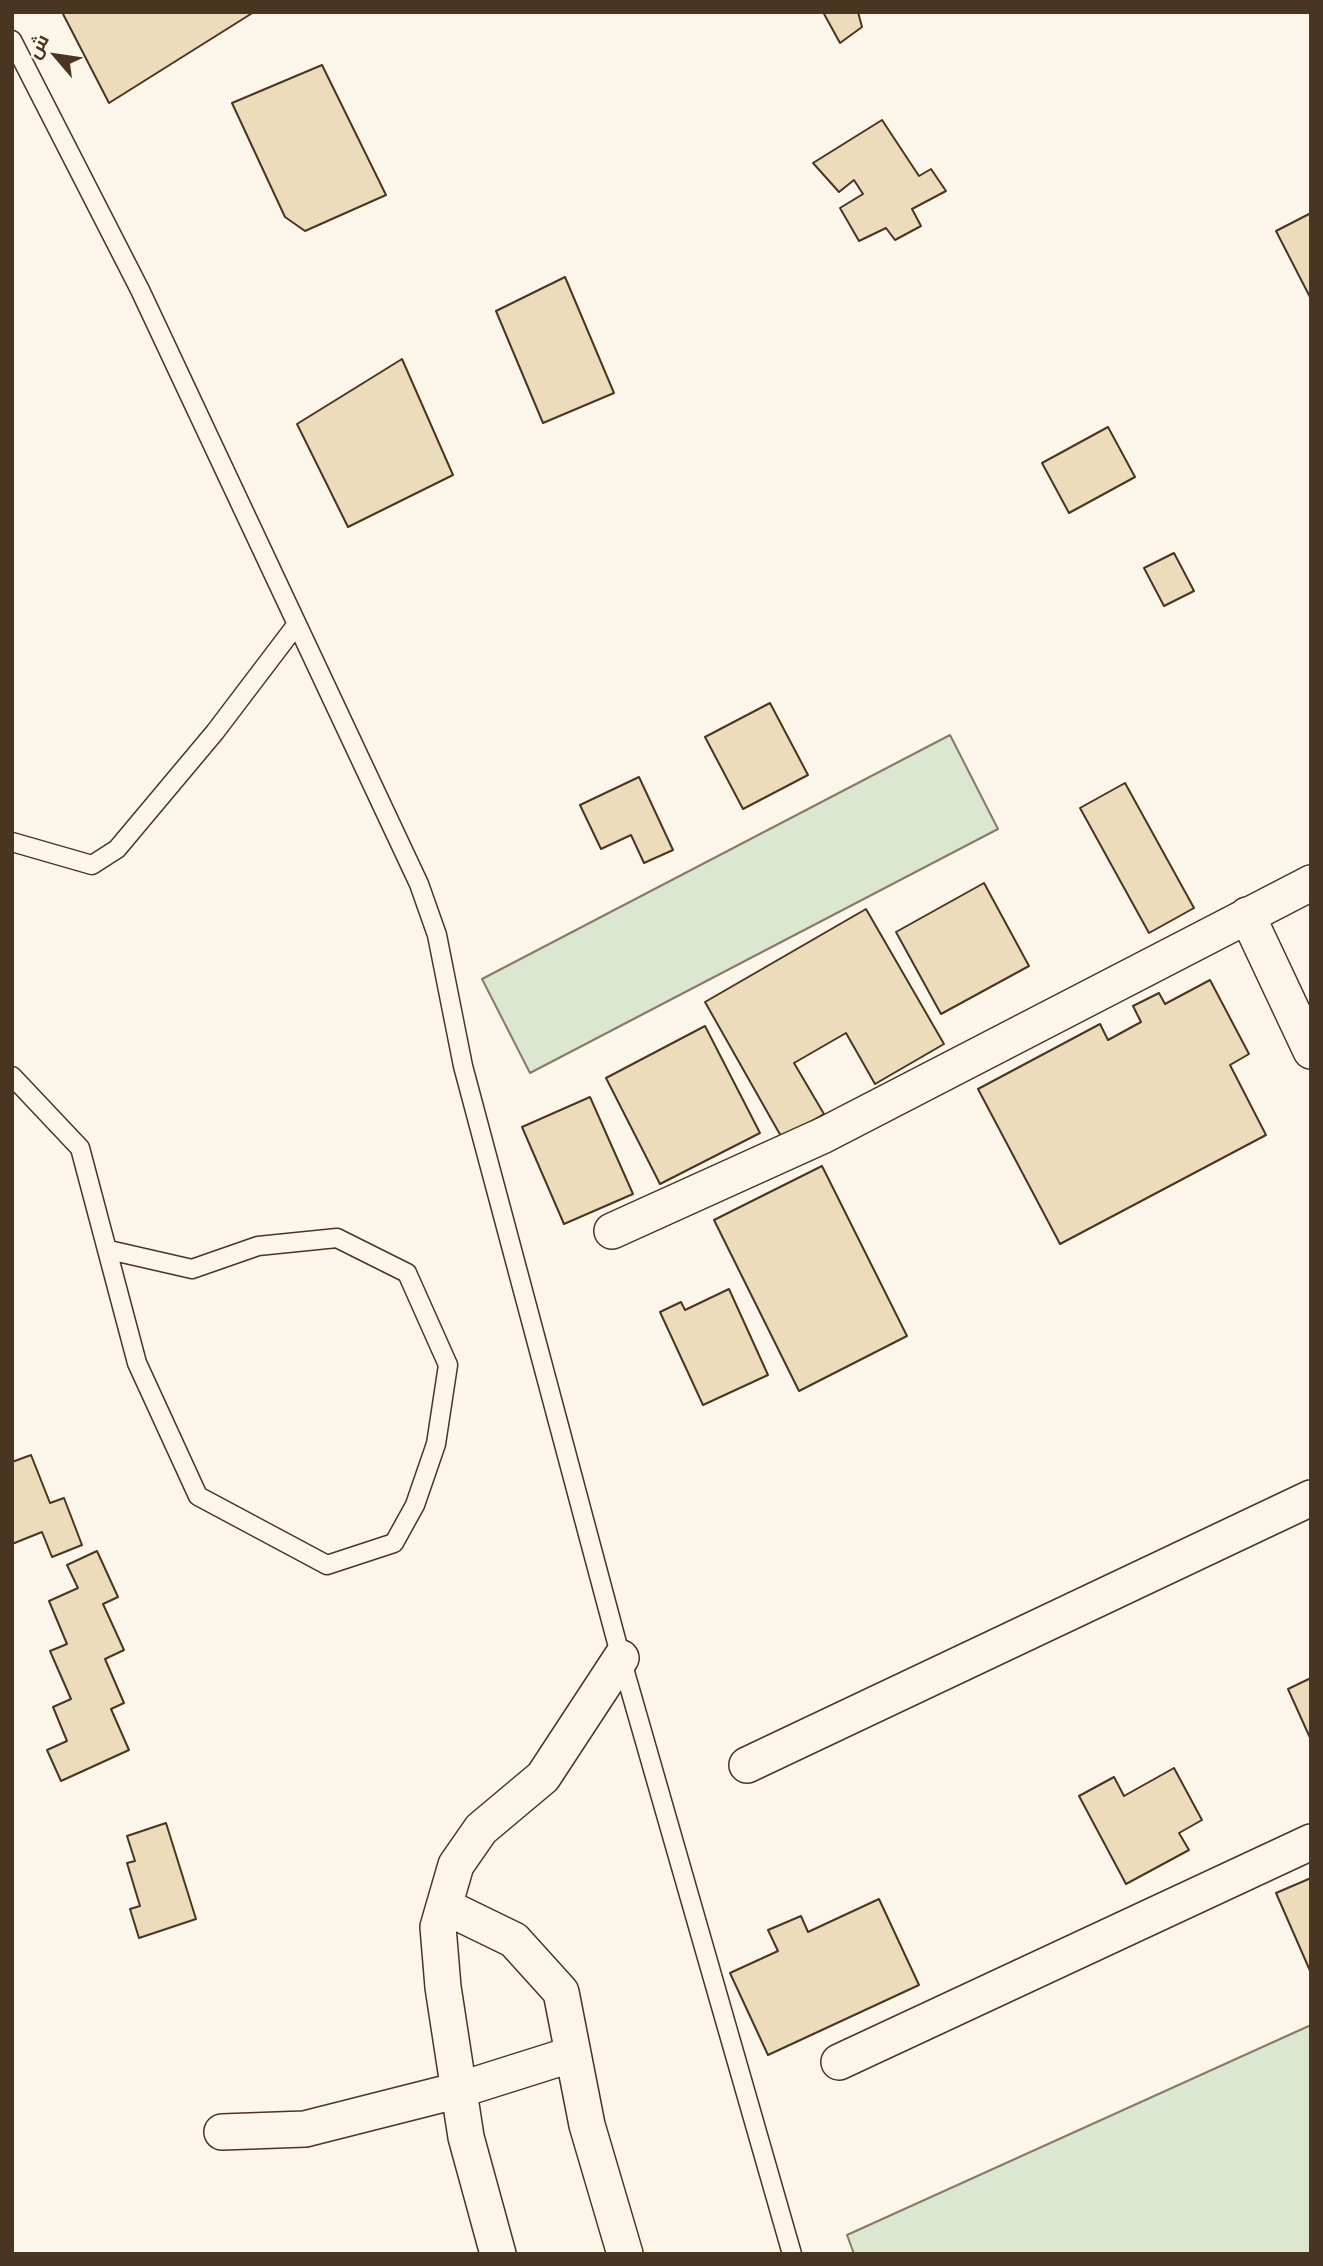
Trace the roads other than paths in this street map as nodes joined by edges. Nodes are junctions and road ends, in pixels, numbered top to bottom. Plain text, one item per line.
1 (12, 40) edge
2 (297, 624) junction
3 (12, 842) edge
4 (1311, 883) edge
5 (1247, 915) junction
6 (1311, 1051) edge
7 (12, 1076) edge
8 (612, 1231) dead end
9 (109, 1250) junction
10 (1311, 1498) edge
11 (621, 1658) junction
12 (747, 1765) dead end
13 (1311, 1842) edge
14 (444, 1906) junction
15 (573, 2054) junction
16 (839, 2062) dead end
17 (459, 2090) junction
18 (222, 2132) dead end
19 (498, 2254) edge
20 (625, 2254) edge
21 (792, 2254) edge

1 - 2 lane
2 - 3 lane
2 - 11 lane
4 - 5 street
5 - 6 street
5 - 8 street
7 - 9 lane
9 - 9 lane
10 - 12 street
11 - 14 street
11 - 21 lane
13 - 16 street
14 - 15 street
14 - 17 street
15 - 17 street
15 - 20 street
17 - 18 street
17 - 19 street

